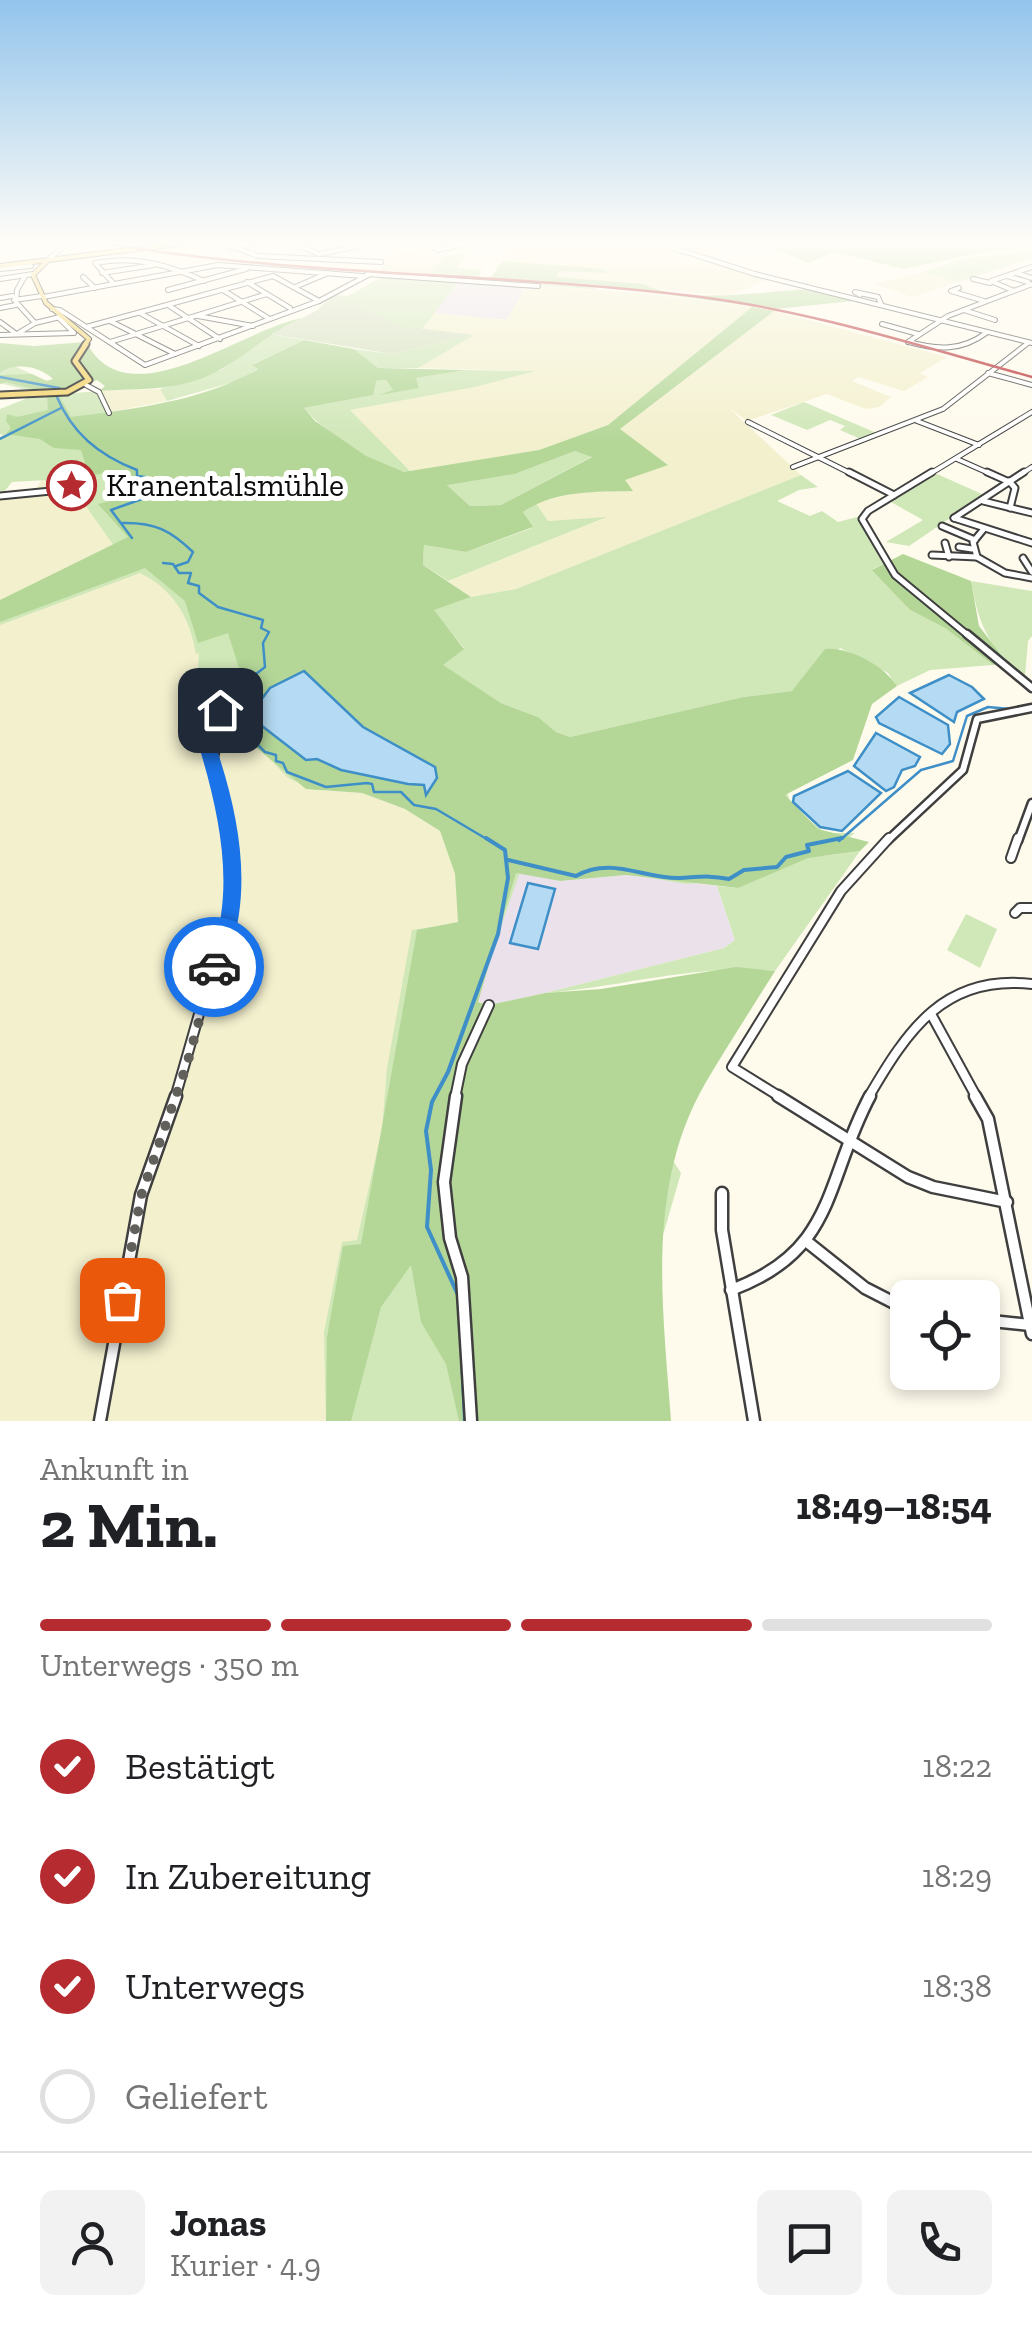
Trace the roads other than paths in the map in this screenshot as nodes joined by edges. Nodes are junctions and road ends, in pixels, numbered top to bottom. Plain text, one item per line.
1 (23, 309) edge
2 (52, 309) edge
3 (55, 309) edge
4 (148, 309) edge
5 (176, 309) edge
6 (214, 309) edge
7 (254, 309) edge
8 (288, 309) edge
9 (899, 309) edge
10 (963, 310) joint
11 (208, 311) joint
12 (138, 312) junction
13 (197, 316) junction
14 (60, 317) junction
15 (269, 318) junction
16 (191, 319) junction
17 (996, 320) dead end
18 (109, 321) junction
19 (941, 321) junction
20 (0, 322) edge
21 (35, 323) junction
22 (882, 324) dead end
23 (253, 326) junction
24 (86, 327) junction
25 (166, 327) junction
26 (987, 332) junction
27 (15, 334) junction
28 (920, 334) junction
29 (0, 335) edge
30 (138, 335) junction
31 (220, 339) junction
32 (109, 342) junction
33 (1030, 343) edge
34 (200, 346) junction
35 (176, 355) junction
36 (986, 372) junction
37 (86, 384) junction
38 (1032, 385) edge
39 (74, 390) junction
40 (96, 390) junction
41 (0, 396) edge
42 (110, 413) dead end
43 (1031, 414) edge
44 (916, 420) junction
45 (748, 422) dead end
46 (979, 445) junction
47 (818, 458) junction
48 (957, 459) junction
49 (1032, 466) edge
50 (792, 468) dead end
51 (1023, 473) junction
52 (1032, 475) edge
53 (1008, 482) junction
54 (78, 495) dead end
55 (0, 496) edge
56 (895, 496) junction
57 (982, 500) junction
58 (1010, 508) junction
59 (1032, 513) edge
60 (942, 526) dead end
61 (983, 530) junction
62 (974, 540) junction
63 (946, 543) dead end
64 (1032, 543) edge
65 (959, 548) dead end
66 (972, 549) junction
67 (932, 556) dead end
68 (949, 557) junction
69 (977, 557) junction
70 (1023, 558) dead end
71 (1002, 562) dead end
72 (1010, 575) junction
73 (1032, 575) edge
74 (1032, 688) edge
75 (1032, 708) edge
76 (220, 710) dead end
77 (1032, 803) edge
78 (1011, 858) dead end
79 (1032, 908) edge
80 (1015, 913) dead end
81 (1032, 984) edge
82 (489, 1005) dead end
83 (930, 1014) junction
84 (848, 1141) junction
85 (722, 1193) dead end
86 (1007, 1202) junction
87 (806, 1242) junction
88 (731, 1290) junction
89 (890, 1301) edge
90 (1000, 1323) edge
91 (1031, 1329) edge
92 (100, 1421) edge
93 (471, 1421) edge
94 (754, 1421) edge

1 - 21 street
2 - 14 main road
3 - 24 street
4 - 12 street
5 - 16 street
6 - 11 street
7 - 15 street
8 - 15 street
9 - 19 street
10 - 17 street
10 - 19 street
11 - 13 street
12 - 18 street
12 - 25 street
13 - 16 street
13 - 23 street
14 - 21 street
14 - 27 street
14 - 37 main road
15 - 23 street
16 - 25 street
16 - 31 street
18 - 24 street
18 - 30 street
19 - 26 street
19 - 28 street
20 - 27 street
21 - 27 street
22 - 28 street
23 - 31 street
24 - 32 street
25 - 30 street
25 - 34 street
26 - 28 street
26 - 33 street
27 - 29 street
30 - 32 street
30 - 35 street
31 - 34 street
32 - 35 street
33 - 36 street
34 - 35 street
36 - 38 street
36 - 44 street
37 - 39 main road
37 - 40 street
39 - 40 street
39 - 41 main road
40 - 42 street
43 - 46 street
44 - 46 street
44 - 47 street
45 - 47 street
46 - 48 street
47 - 50 street
47 - 56 street
48 - 53 street
48 - 56 street
49 - 51 street
51 - 52 street
51 - 53 street
53 - 57 street
53 - 58 street
54 - 55 street
56 - 74 street
57 - 58 street
57 - 61 street
58 - 59 street
60 - 62 street
61 - 62 street
61 - 64 street
62 - 66 street
63 - 68 street
65 - 66 street
66 - 69 street
67 - 68 street
68 - 69 street
69 - 72 street
70 - 73 street
71 - 72 street
72 - 73 street
75 - 84 street
76 - 92 street
77 - 78 street
79 - 80 street
81 - 83 street
82 - 93 street
83 - 84 street
83 - 86 street
84 - 86 street
84 - 87 street
85 - 88 street
86 - 91 street
87 - 88 street
87 - 89 street
88 - 94 street
90 - 91 street

